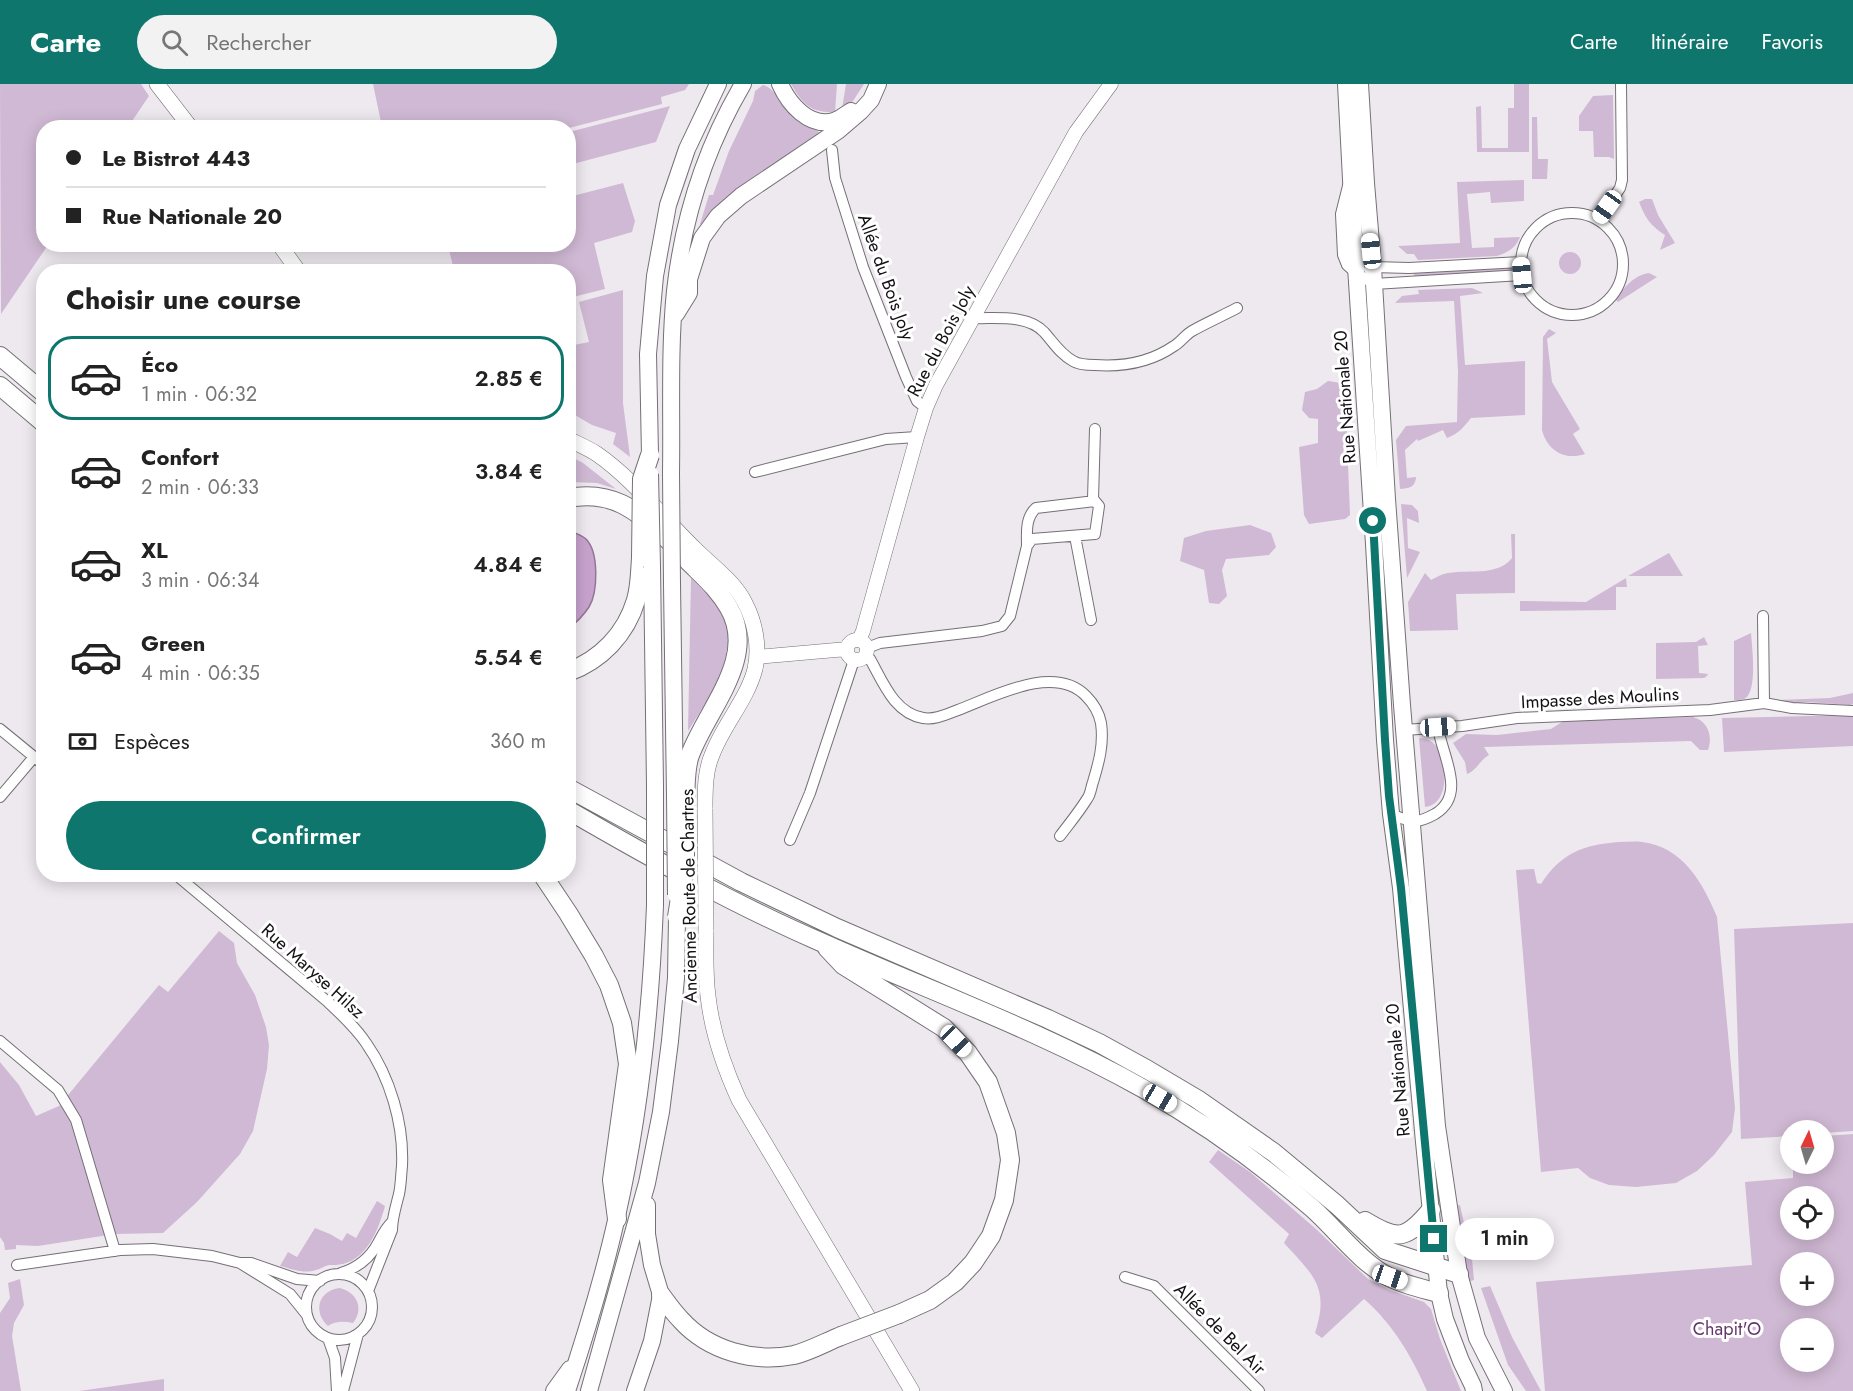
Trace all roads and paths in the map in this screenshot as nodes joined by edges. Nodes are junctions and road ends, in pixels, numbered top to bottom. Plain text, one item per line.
1 (157, 84) edge
2 (718, 84) edge
3 (743, 84) edge
4 (780, 84) edge
5 (870, 84) edge
6 (878, 84) edge
7 (1112, 84) edge
8 (1346, 84) edge
9 (1360, 84) edge
10 (1621, 84) edge
11 (185, 120) edge
12 (832, 150) dead end
13 (1598, 220) junction
14 (1521, 261) junction
15 (1356, 273) junction
16 (1373, 275) junction
17 (1522, 275) junction
18 (1237, 308) dead end
19 (674, 318) junction
20 (973, 318) junction
21 (0, 356) edge
22 (0, 386) edge
23 (36, 386) edge
24 (926, 408) junction
25 (36, 416) edge
26 (1095, 429) dead end
27 (917, 437) junction
28 (576, 443) edge
29 (650, 455) joint
30 (754, 472) dead end
31 (576, 498) edge
32 (1095, 501) junction
33 (1075, 536) junction
34 (1027, 546) junction
35 (647, 563) junction
36 (1763, 616) dead end
37 (1091, 620) dead end
38 (858, 650) junction
39 (757, 657) junction
40 (576, 668) edge
41 (1764, 703) junction
42 (1853, 711) edge
43 (1438, 727) junction
44 (0, 729) edge
45 (1404, 730) junction
46 (34, 757) joint
47 (576, 792) edge
48 (0, 797) edge
49 (680, 798) junction
50 (1391, 814) junction
51 (576, 815) edge
52 (1412, 822) junction
53 (1060, 836) dead end
54 (790, 840) dead end
55 (185, 882) edge
56 (547, 882) edge
57 (677, 917) joint
58 (821, 942) junction
59 (0, 1041) edge
60 (647, 1183) junction
61 (1337, 1205) junction
62 (1431, 1210) junction
63 (617, 1219) junction
64 (392, 1222) junction
65 (115, 1251) junction
66 (240, 1263) junction
67 (17, 1265) dead end
68 (1436, 1266) junction
69 (1459, 1274) junction
70 (337, 1275) junction
71 (1125, 1277) dead end
72 (320, 1281) junction
73 (368, 1291) junction
74 (1439, 1293) junction
75 (661, 1295) junction
76 (307, 1315) junction
77 (358, 1334) junction
78 (328, 1338) junction
79 (577, 1361) junction
80 (337, 1391) edge
81 (343, 1391) edge
82 (554, 1391) edge
83 (567, 1391) edge
84 (589, 1391) edge
85 (634, 1391) edge
86 (912, 1391) edge
87 (1259, 1391) edge
88 (1474, 1391) edge
89 (1504, 1391) edge

1 - 11 main road
2 - 29 main road
3 - 19 main road
4 - 5 main road
6 - 19 main road
7 - 20 street, Rue du Bois Joly
8 - 15 main road, Rue Nationale 20
9 - 16 main road, Rue Nationale 20
10 - 13 street
12 - 24 street, Allée du Bois Joly
13 - 14 street
13 - 17 street
14 - 16 street
14 - 17 street
15 - 16 street
15 - 16 street
15 - 50 main road, Rue Nationale 20
16 - 17 street
16 - 45 main road, Rue Nationale 20
18 - 20 street
19 - 49 main road, bridge
20 - 24 street, Rue du Bois Joly
21 - 23 highway
22 - 25 highway
24 - 27 street, Rue du Bois Joly
26 - 32 street
27 - 30 street
27 - 38 street, Rue du Bois Joly
28 - 39 main road, Ancienne Route de Chartres
29 - 35 highway, bridge
31 - 49 highway
32 - 33 street
32 - 34 street
33 - 34 street
33 - 37 street
34 - 38 street
35 - 40 highway
35 - 63 main road, bridge
36 - 41 street
38 - 39 street
38 - 53 street
38 - 54 street
39 - 86 main road, Ancienne Route de Chartres, bridge
41 - 42 street, Impasse des Moulins
41 - 43 street, Impasse des Moulins
43 - 45 street, Impasse des Moulins
43 - 52 street
44 - 46 street
45 - 52 main road, Rue Nationale 20
46 - 48 street
47 - 61 highway
49 - 57 highway, bridge
50 - 52 street
50 - 62 main road, Rue Nationale 20
51 - 58 highway
52 - 69 main road, Rue Nationale 20
55 - 64 street, Rue Maryse Hilsz
56 - 63 highway
57 - 60 main road
58 - 74 highway
58 - 75 highway, bridge
59 - 65 street
60 - 75 main road
60 - 84 main road
61 - 62 highway
61 - 68 highway
62 - 68 main road, Rue Nationale 20
63 - 79 main road
64 - 70 street, Rue Maryse Hilsz
64 - 73 street, Rue Maryse Hilsz
65 - 66 street
65 - 67 street
66 - 72 street
66 - 76 street
68 - 69 highway
68 - 74 main road, Rue Nationale 20
69 - 89 main road, Rue Nationale 20
70 - 72 street
70 - 73 street
71 - 87 street, Allée de Bel Air
72 - 76 street
73 - 77 street
74 - 88 main road, Rue Nationale 20
75 - 85 main road
76 - 78 street
77 - 78 street
77 - 81 street
78 - 80 street
79 - 82 main road
79 - 83 main road

